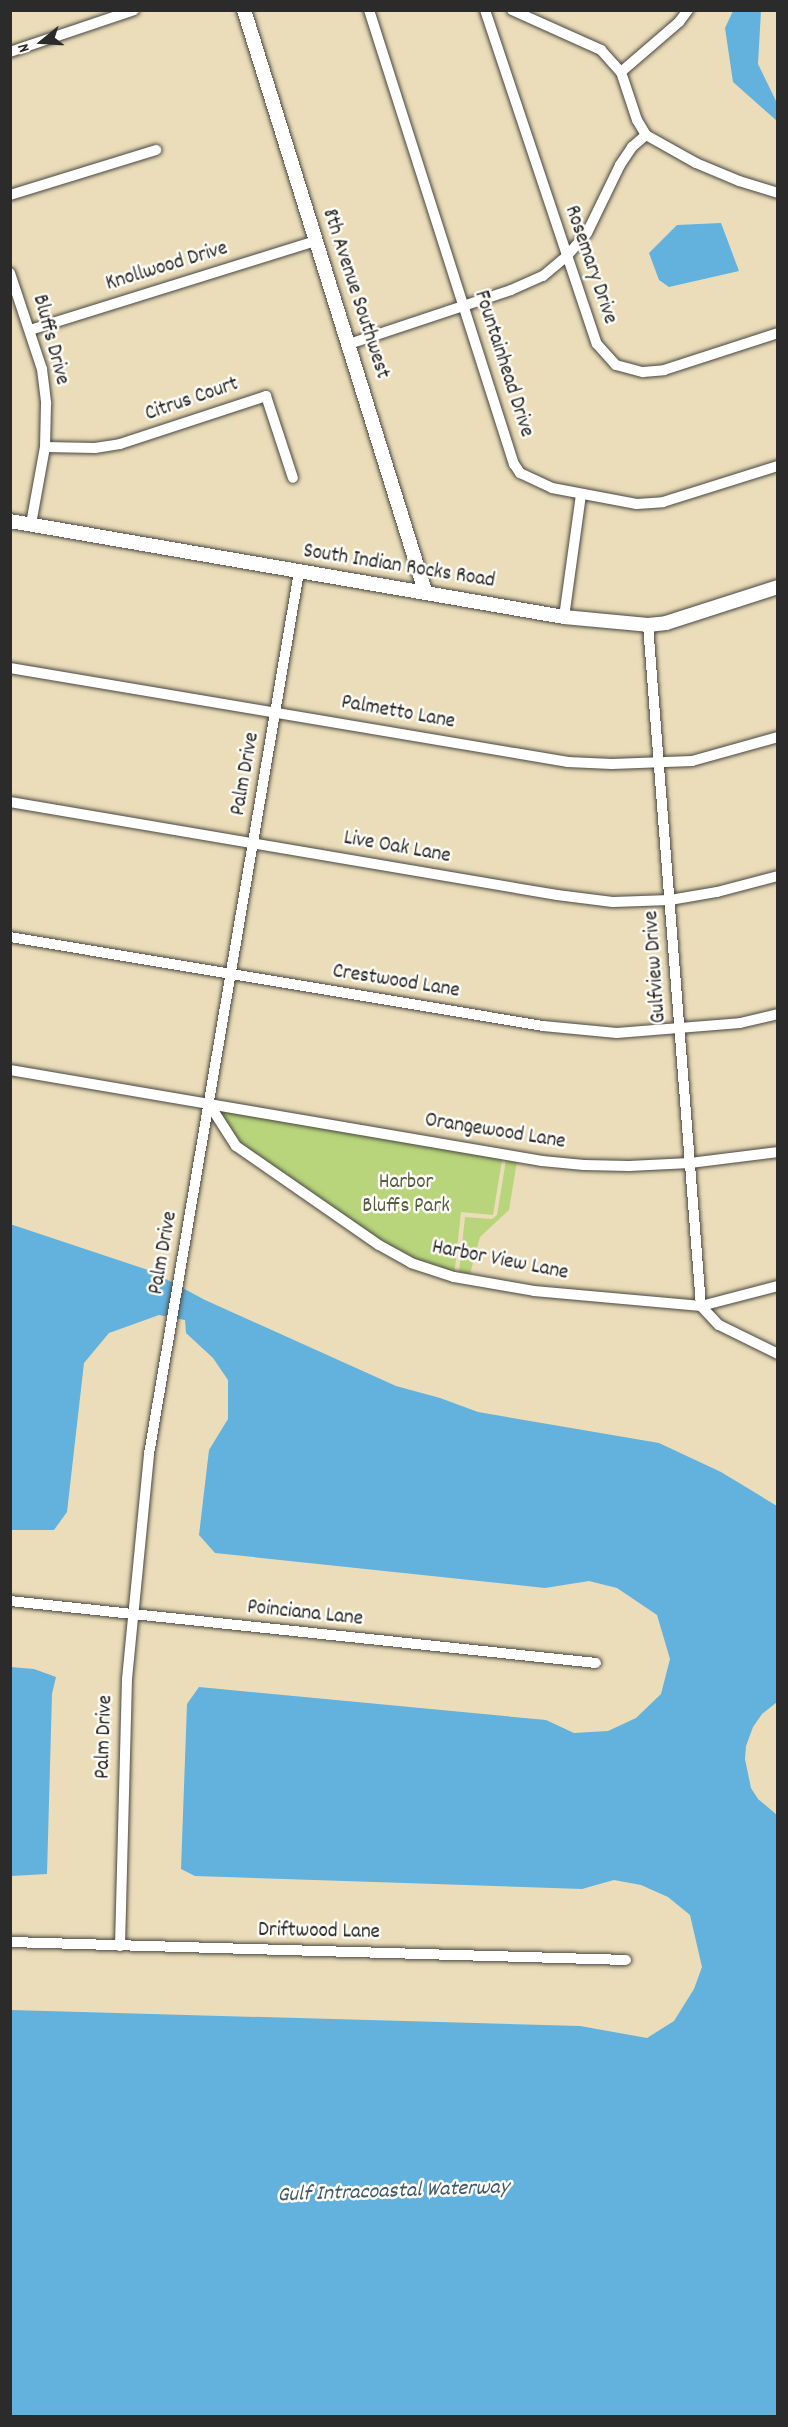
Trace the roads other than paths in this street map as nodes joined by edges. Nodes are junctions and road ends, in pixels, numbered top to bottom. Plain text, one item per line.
1 (134, 10) edge
2 (244, 10) edge
3 (369, 10) edge
4 (486, 10) edge
5 (512, 10) edge
6 (688, 10) edge
7 (10, 52) edge
8 (621, 72) junction
9 (646, 135) junction
10 (156, 150) dead end
11 (777, 193) edge
12 (10, 195) edge
13 (316, 241) junction
14 (566, 257) junction
15 (10, 273) edge
16 (464, 306) junction
17 (30, 330) junction
18 (777, 333) edge
19 (349, 344) junction
20 (45, 447) junction
21 (777, 466) edge
22 (293, 478) dead end
23 (581, 494) junction
24 (10, 520) edge
25 (31, 524) junction
26 (299, 572) junction
27 (777, 587) edge
28 (425, 591) junction
29 (564, 616) junction
30 (648, 626) junction
31 (10, 668) edge
32 (276, 712) junction
33 (777, 737) edge
34 (660, 764) junction
35 (10, 802) edge
36 (254, 843) junction
37 (777, 876) edge
38 (670, 900) junction
39 (10, 937) edge
40 (229, 974) junction
41 (777, 1014) edge
42 (680, 1029) junction
43 (10, 1070) edge
44 (209, 1104) junction
45 (777, 1152) edge
46 (690, 1163) junction
47 (777, 1287) edge
48 (701, 1306) junction
49 (777, 1354) edge
50 (10, 1601) edge
51 (132, 1615) junction
52 (597, 1663) dead end
53 (10, 1942) edge
54 (120, 1946) junction
55 (626, 1960) dead end

1 - 7 street
2 - 13 street, 8th Avenue Southwest
3 - 16 street, Fountainhead Drive
4 - 14 street, Rosemary Drive
5 - 8 street
6 - 8 street
8 - 9 street
9 - 11 street
9 - 14 street
10 - 12 street
13 - 17 street, Knollwood Drive
13 - 19 street, 8th Avenue Southwest
14 - 16 street
14 - 18 street, Rosemary Drive
15 - 17 street, Bluffs Drive
16 - 19 street
16 - 23 street, Fountainhead Drive
17 - 20 street, Bluffs Drive
19 - 28 street, 8th Avenue Southwest
20 - 22 street, Citrus Court
20 - 25 street, Bluffs Drive
21 - 23 street, Fountainhead Drive
23 - 29 street
24 - 25 street, South Indian Rocks Road
25 - 26 street, South Indian Rocks Road
26 - 28 street, South Indian Rocks Road
26 - 32 street, Palm Drive
27 - 30 street, South Indian Rocks Road
28 - 29 street, South Indian Rocks Road
29 - 30 street, South Indian Rocks Road
30 - 34 street, Gulfview Drive
31 - 32 street, Palmetto Lane
32 - 34 street, Palmetto Lane
32 - 36 street, Palm Drive
33 - 34 street, Palmetto Lane
34 - 38 street, Gulfview Drive
35 - 36 street, Live Oak Lane
36 - 38 street, Live Oak Lane
36 - 40 street, Palm Drive
37 - 38 street, Live Oak Lane
38 - 42 street, Gulfview Drive
39 - 40 street, Crestwood Lane
40 - 42 street, Crestwood Lane
40 - 44 street, Palm Drive
41 - 42 street, Crestwood Lane
42 - 46 street, Gulfview Drive
43 - 44 street
44 - 46 street, Orangewood Lane
44 - 48 street, Harbor View Lane
44 - 51 street, Palm Drive
45 - 46 street, Orangewood Lane
46 - 48 street, Gulfview Drive
47 - 48 street, Harbor View Lane
48 - 49 street
50 - 51 street, Poinciana Lane
51 - 52 street, Poinciana Lane
51 - 54 street, Palm Drive
53 - 54 street, Driftwood Lane
54 - 55 street, Driftwood Lane

